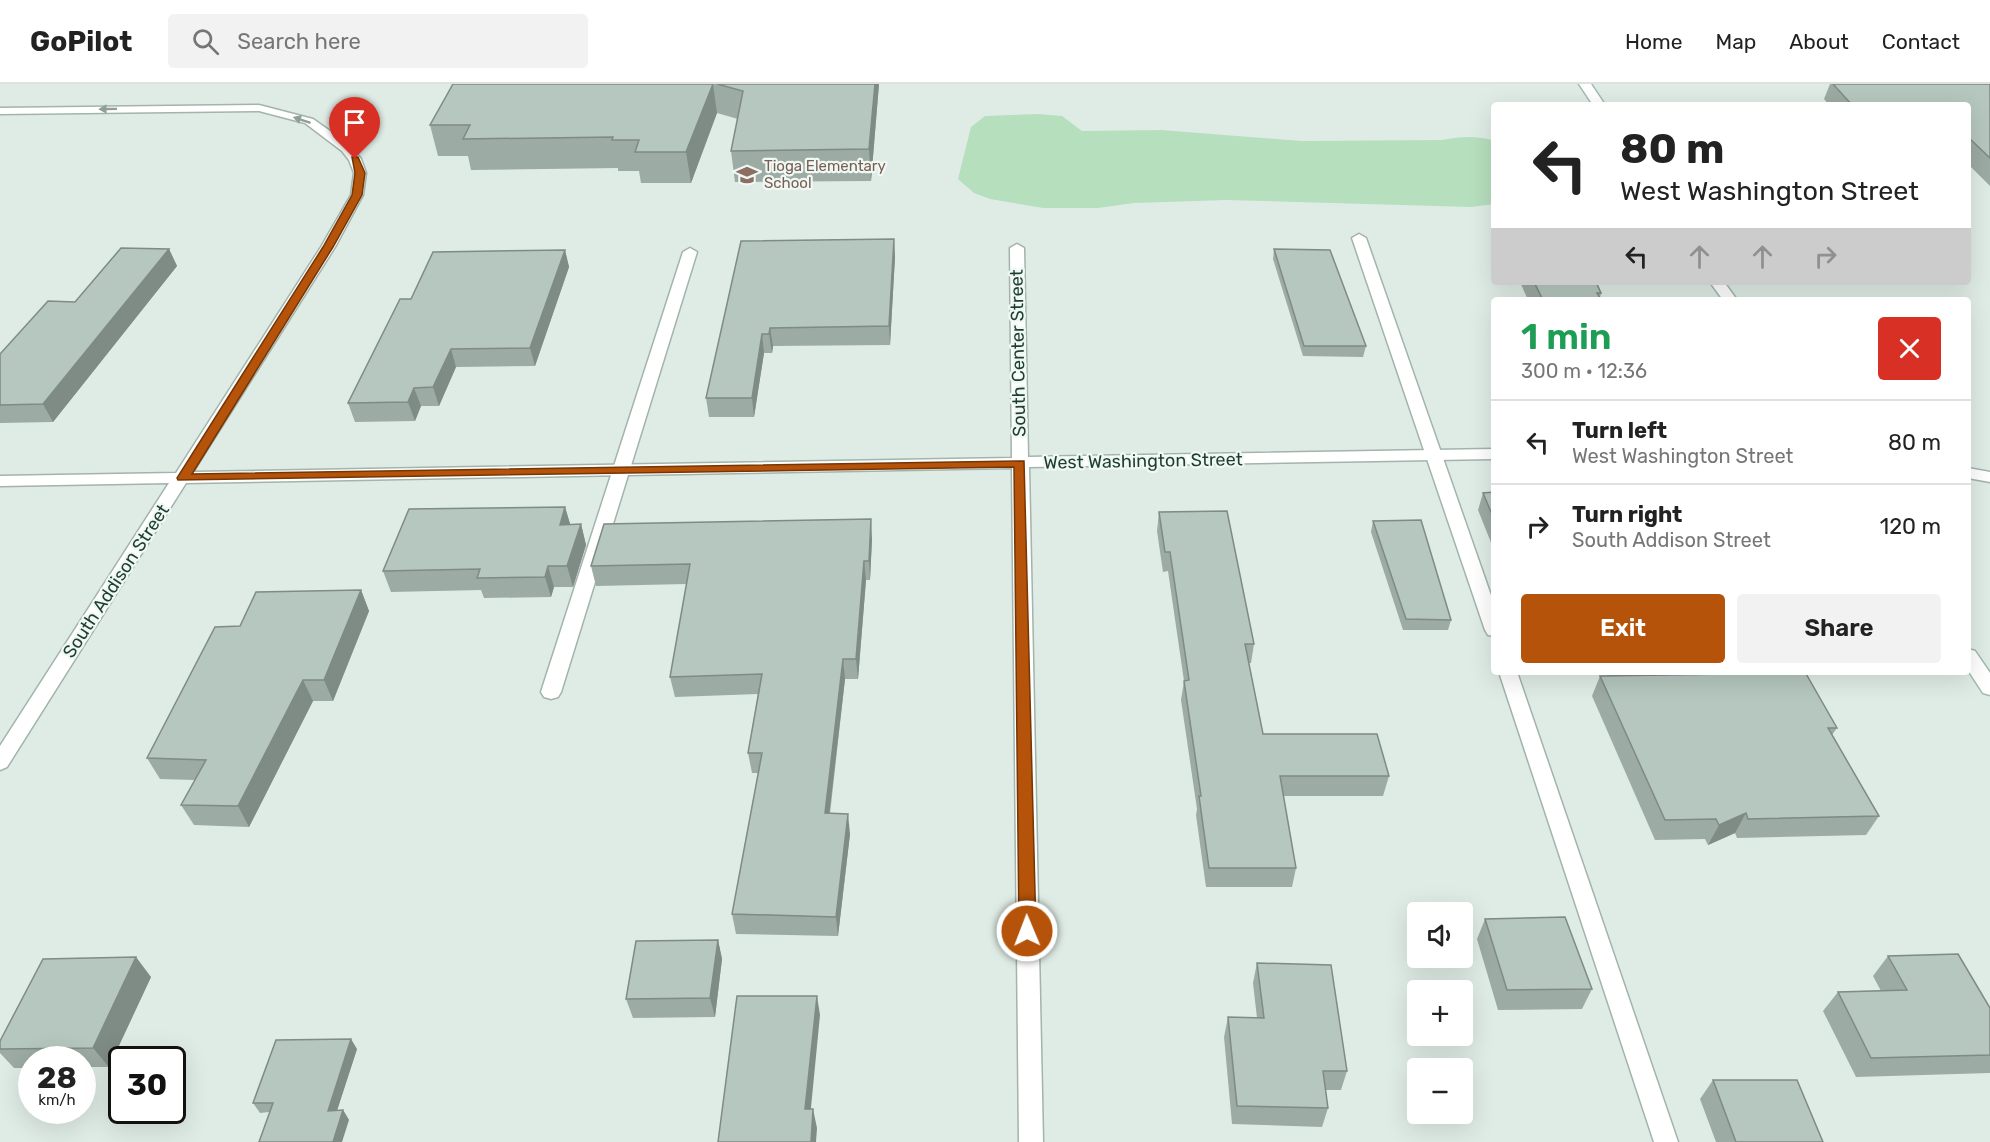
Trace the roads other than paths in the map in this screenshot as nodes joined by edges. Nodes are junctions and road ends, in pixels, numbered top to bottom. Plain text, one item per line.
1 (1585, 84) edge
2 (1597, 102) edge
3 (0, 111) edge
4 (1359, 238) dead end
5 (1017, 248) dead end
6 (690, 252) dead end
7 (1491, 454) edge
8 (1435, 456) junction
9 (1020, 464) junction
10 (621, 470) junction
11 (1971, 474) edge
12 (1990, 477) edge
13 (183, 478) junction
14 (0, 481) edge
15 (1491, 621) edge
16 (1971, 660) edge
17 (1509, 675) edge
18 (1990, 688) edge
19 (551, 692) dead end
20 (0, 762) edge
21 (1031, 1142) edge
22 (1666, 1142) edge

1 - 2 street
13 -> 3 street, South Addison Street
4 - 8 street
5 - 9 street, South Center Street
6 - 10 street
7 - 8 street, West Washington Street
8 - 9 street, West Washington Street
8 - 15 street
9 - 10 street, West Washington Street
9 - 21 street, South Center Street
10 - 13 street, West Washington Street
10 - 19 street
11 - 12 street
13 - 14 street, West Washington Street
13 - 20 street, South Addison Street
16 - 18 street
17 - 22 street

